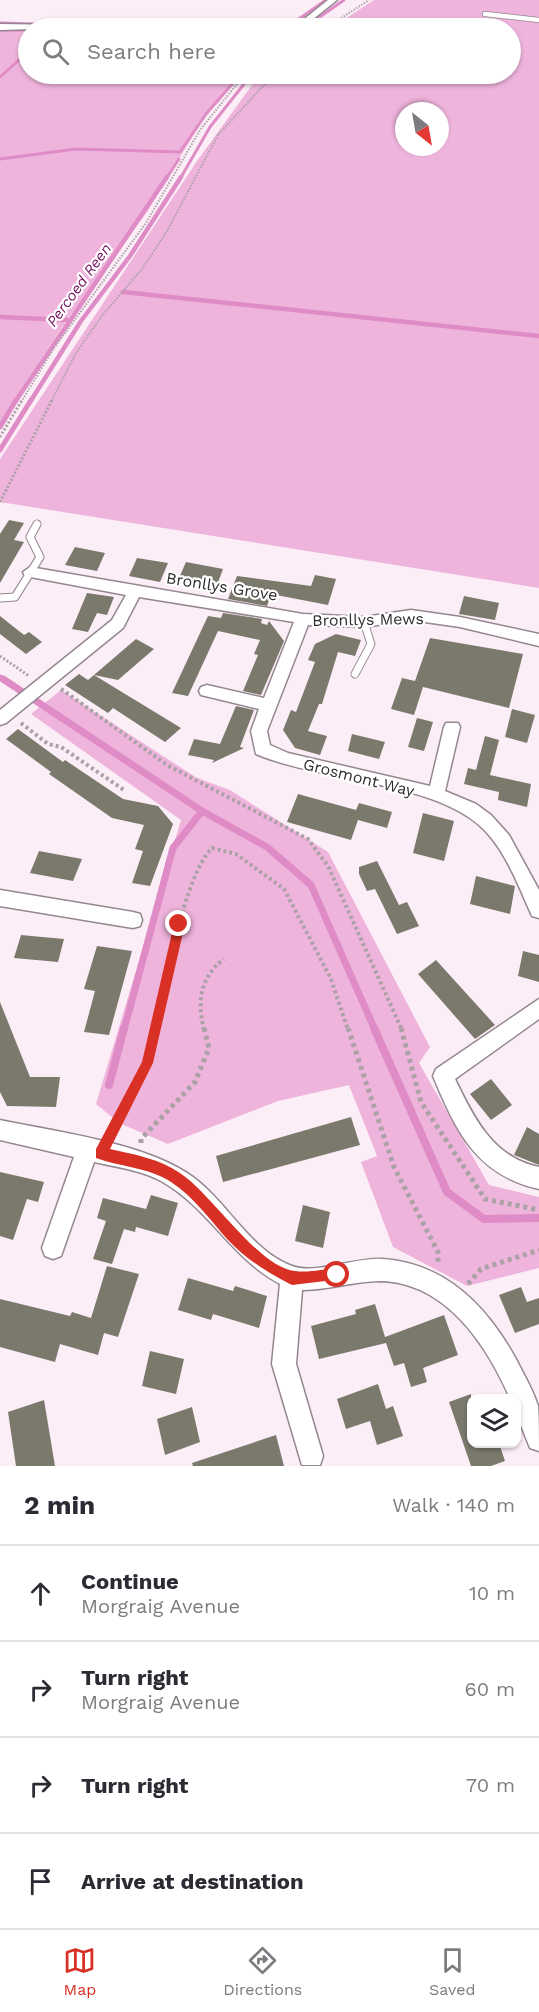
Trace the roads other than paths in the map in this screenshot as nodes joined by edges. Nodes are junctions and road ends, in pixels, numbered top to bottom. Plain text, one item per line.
1 (333, 0) edge
2 (485, 14) dead end
3 (310, 18) edge
4 (539, 20) edge
5 (0, 27) edge
6 (18, 27) edge
7 (37, 524) dead end
8 (30, 572) junction
9 (135, 591) junction
10 (0, 598) edge
11 (303, 619) junction
12 (364, 622) junction
13 (539, 640) edge
14 (355, 674) dead end
15 (207, 692) dead end
16 (268, 705) junction
17 (6, 714) edge
18 (452, 727) dead end
19 (436, 795) junction
20 (0, 898) edge
21 (539, 910) edge
22 (132, 920) dead end
23 (539, 1008) edge
24 (0, 1130) edge
25 (94, 1151) junction
26 (539, 1178) edge
27 (53, 1248) dead end
28 (292, 1278) junction
29 (539, 1439) edge
30 (311, 1456) dead end

1 - 3 street
2 - 4 lane
5 - 6 street
7 - 8 lane
8 - 9 street, Bronllys Grove
8 - 10 lane
9 - 11 street, Bronllys Grove
9 - 17 street
11 - 12 street, Bronllys Mews
11 - 16 street, Grosmont Way
12 - 13 street, Bronllys Mews
12 - 14 lane
15 - 16 street
16 - 19 street, Grosmont Way
18 - 19 street
19 - 21 street, Grosmont Way
20 - 22 street
23 - 26 street
24 - 25 street
25 - 27 street
25 - 28 street
28 - 29 street
28 - 30 street

